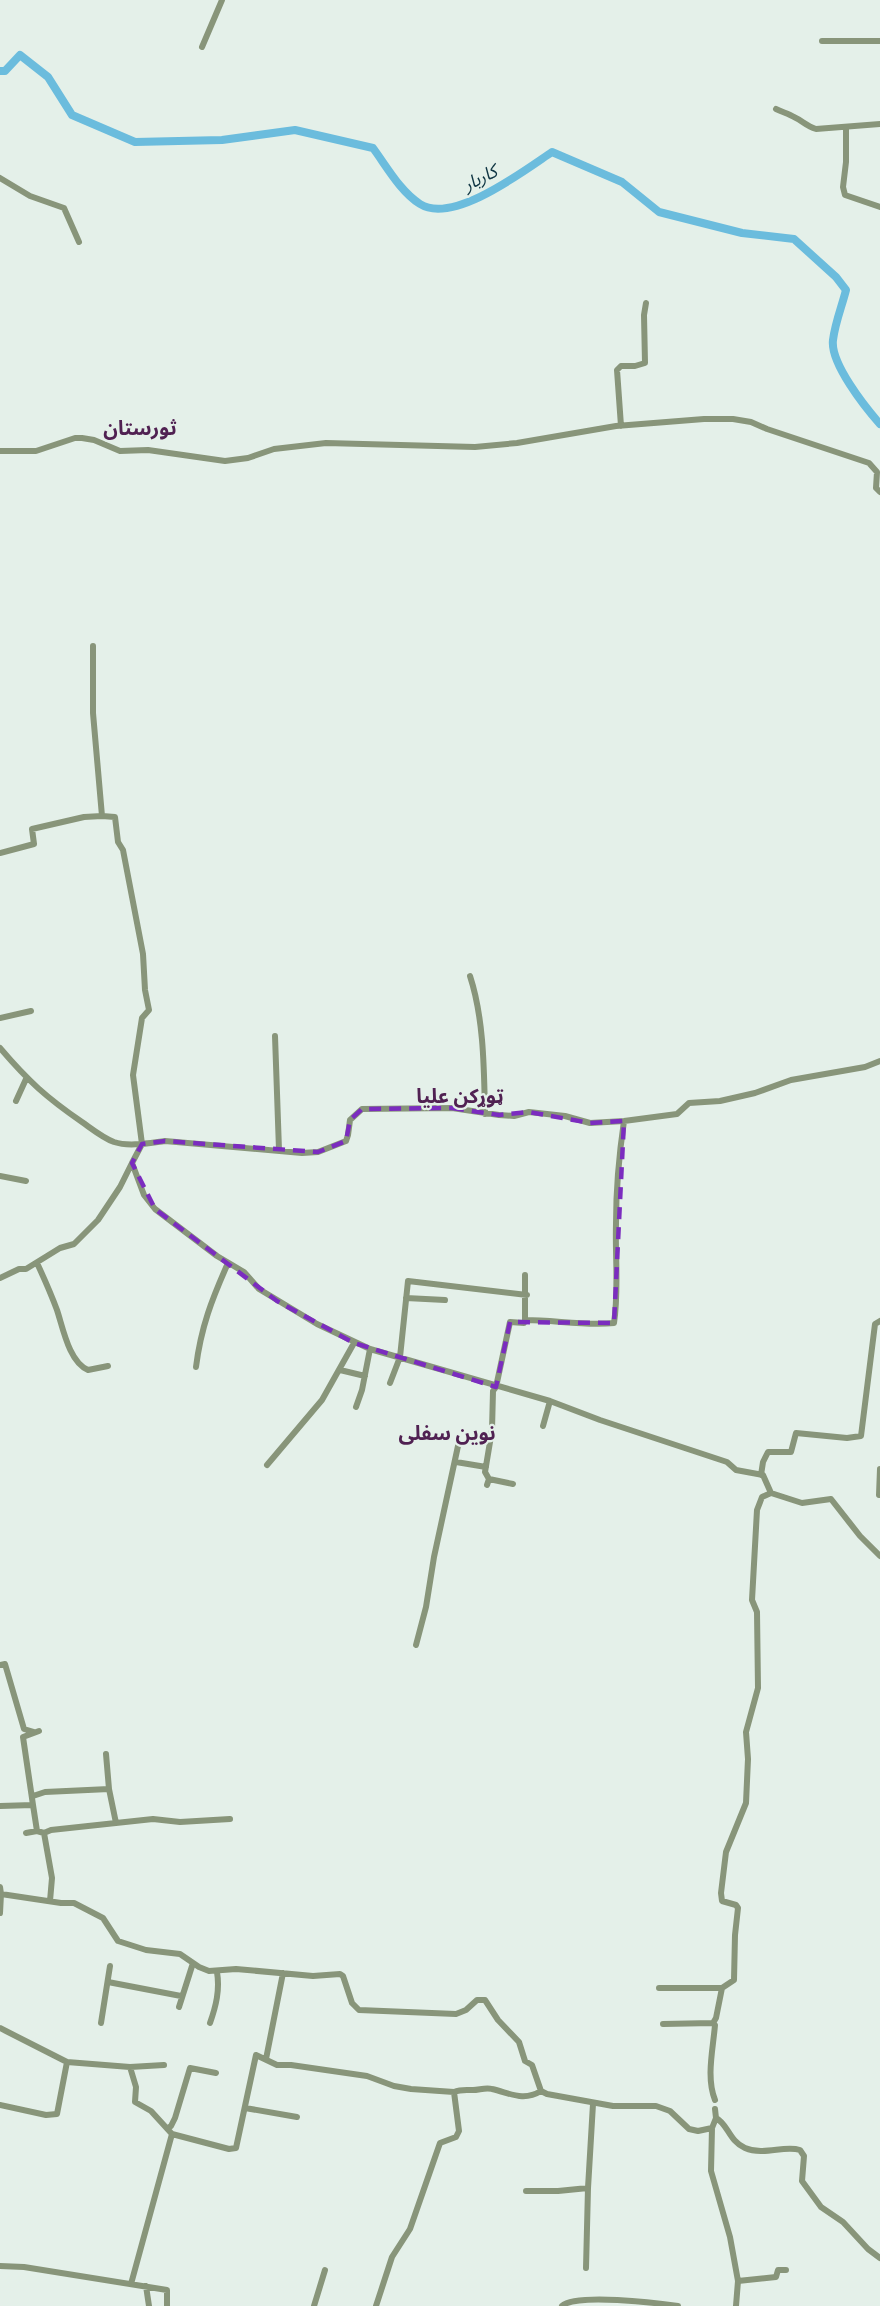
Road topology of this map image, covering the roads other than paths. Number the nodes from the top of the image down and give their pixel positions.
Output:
1 (222, 0) edge
2 (880, 40) edge
3 (822, 41) dead end
4 (202, 47) dead end
5 (776, 109) dead end
6 (880, 124) edge
7 (846, 127) junction
8 (0, 178) edge
9 (880, 207) edge
10 (80, 242) dead end
11 (646, 303) dead end
12 (621, 426) junction
13 (0, 451) edge
14 (880, 492) edge
15 (93, 646) dead end
16 (102, 816) junction
17 (0, 853) edge
18 (470, 976) dead end
19 (31, 1011) dead end
20 (0, 1018) edge
21 (275, 1036) dead end
22 (0, 1048) edge
23 (880, 1061) edge
24 (873, 1064) junction
25 (880, 1071) edge
26 (26, 1079) junction
27 (16, 1101) dead end
28 (485, 1114) junction
29 (624, 1121) junction
30 (142, 1144) junction
31 (279, 1150) junction
32 (132, 1163) junction
33 (0, 1176) edge
34 (26, 1181) dead end
35 (37, 1263) junction
36 (228, 1263) junction
37 (525, 1275) dead end
38 (0, 1278) edge
39 (526, 1295) junction
40 (406, 1298) junction
41 (445, 1300) dead end
42 (525, 1320) junction
43 (880, 1321) edge
44 (354, 1343) junction
45 (370, 1349) junction
46 (400, 1357) junction
47 (108, 1366) dead end
48 (196, 1367) dead end
49 (340, 1370) junction
50 (365, 1376) junction
51 (390, 1383) dead end
52 (496, 1387) junction
53 (550, 1401) junction
54 (356, 1407) dead end
55 (543, 1426) dead end
56 (458, 1446) dead end
57 (456, 1462) junction
58 (267, 1465) dead end
59 (486, 1467) junction
60 (880, 1469) edge
61 (761, 1475) junction
62 (513, 1484) dead end
63 (771, 1493) junction
64 (879, 1495) edge
65 (880, 1556) edge
66 (416, 1645) dead end
67 (0, 1665) edge
68 (106, 1754) dead end
69 (109, 1789) junction
70 (33, 1796) junction
71 (33, 1805) junction
72 (0, 1806) edge
73 (230, 1819) dead end
74 (116, 1823) junction
75 (37, 1831) junction
76 (26, 1833) dead end
77 (44, 1833) junction
78 (0, 1891) edge
79 (50, 1901) junction
80 (0, 1913) edge
81 (193, 1963) junction
82 (110, 1966) dead end
83 (218, 1972) junction
84 (283, 1973) junction
85 (108, 1982) junction
86 (660, 1988) dead end
87 (722, 1988) junction
88 (181, 1996) junction
89 (179, 2007) dead end
90 (692, 2021) dead end
91 (101, 2023) dead end
92 (210, 2023) dead end
93 (663, 2024) dead end
94 (713, 2024) junction
95 (0, 2028) edge
96 (266, 2059) junction
97 (67, 2062) junction
98 (164, 2065) dead end
99 (130, 2067) junction
100 (216, 2073) dead end
101 (541, 2091) junction
102 (454, 2092) junction
103 (716, 2100) dead end
104 (593, 2104) junction
105 (0, 2105) edge
106 (245, 2109) junction
107 (715, 2109) dead end
108 (297, 2117) dead end
109 (716, 2118) junction
110 (168, 2128) junction
111 (712, 2128) junction
112 (172, 2134) junction
113 (588, 2188) junction
114 (526, 2191) dead end
115 (880, 2258) edge
116 (0, 2266) edge
117 (586, 2268) dead end
118 (325, 2270) dead end
119 (786, 2270) dead end
120 (738, 2281) junction
121 (131, 2284) junction
122 (146, 2286) junction
123 (149, 2306) edge
124 (167, 2306) edge
125 (314, 2306) edge
126 (376, 2306) edge
127 (562, 2306) edge
128 (678, 2306) edge
129 (736, 2306) edge

1 - 4 street
2 - 3 street
5 - 7 street
6 - 7 street
7 - 9 street
8 - 10 street
11 - 12 street
12 - 13 street
12 - 14 street
15 - 16 street
16 - 17 street
16 - 30 street
18 - 28 street
19 - 20 street
21 - 31 street
22 - 26 street
23 - 24 street
24 - 25 street
24 - 29 street
26 - 27 street
26 - 30 street
28 - 29 street
28 - 31 street
29 - 42 street
30 - 31 street
30 - 32 street
32 - 35 street
32 - 36 street
33 - 34 street
35 - 38 street
35 - 47 street
36 - 44 street
36 - 48 street
37 - 39 street
39 - 40 street
39 - 42 street
40 - 41 street
40 - 46 street
42 - 52 street
43 - 61 street
44 - 45 street
44 - 49 street
45 - 46 street
45 - 50 street
46 - 51 street
46 - 52 street
49 - 50 street
49 - 58 street
50 - 54 street
52 - 53 street
52 - 59 street
53 - 55 street
53 - 61 street
56 - 57 street
57 - 59 street
57 - 66 street
59 - 62 street
60 - 64 street
61 - 63 street
63 - 65 street
63 - 87 street
67 - 70 street
68 - 69 street
69 - 70 street
69 - 74 street
70 - 71 street
71 - 72 street
71 - 75 street
73 - 74 street
74 - 77 street
75 - 76 street
75 - 77 street
77 - 79 street
78 - 79 street
78 - 80 street
79 - 81 street
81 - 83 street
81 - 88 street
82 - 85 street
83 - 84 street
83 - 92 street
84 - 96 street
84 - 101 street
85 - 88 street
85 - 91 street
86 - 87 street
87 - 94 street
88 - 89 street
90 - 94 street
93 - 94 street
94 - 103 street
95 - 97 street
96 - 102 street
96 - 106 street
97 - 99 street
97 - 105 street
98 - 99 street
99 - 110 street
100 - 110 street
101 - 102 street
101 - 104 street
102 - 126 street
104 - 111 street
104 - 113 street
106 - 108 street
106 - 112 street
107 - 109 street
109 - 111 street
109 - 115 street
110 - 112 street
111 - 120 street
112 - 121 street
113 - 114 street
113 - 117 street
116 - 121 street
118 - 125 street
119 - 120 street
120 - 129 street
121 - 122 street
122 - 123 street
122 - 124 street
127 - 128 street

